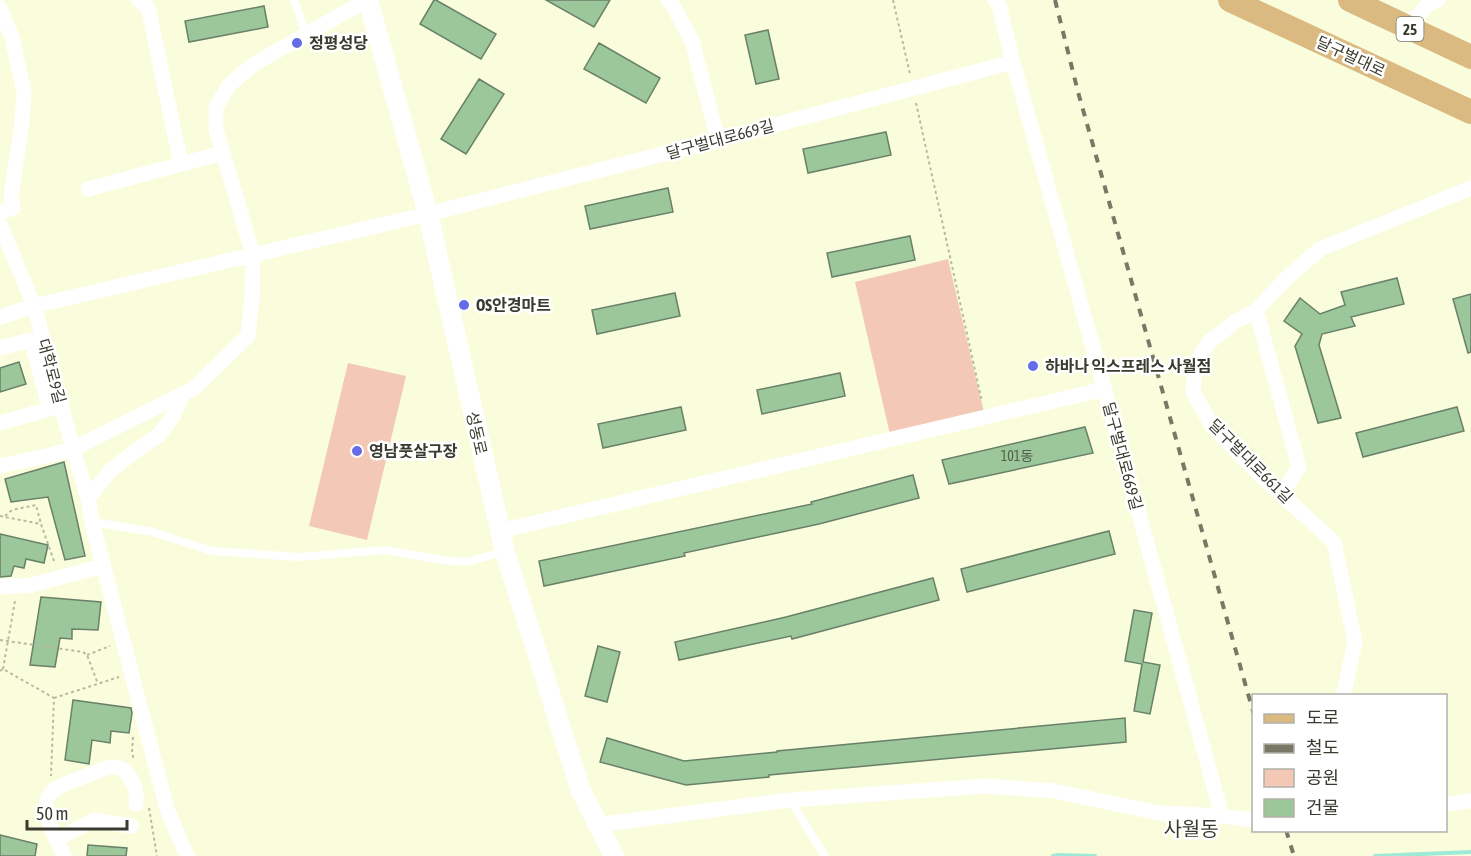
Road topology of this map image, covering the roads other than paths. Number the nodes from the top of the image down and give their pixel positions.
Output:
1 (139, 0) edge
2 (294, 0) edge
3 (368, 0) edge
4 (668, 0) edge
5 (995, 0) edge
6 (1230, 0) edge
7 (1350, 0) edge
8 (1438, 0) edge
9 (0, 8) edge
10 (1400, 24) junction
11 (306, 35) junction
12 (1471, 57) edge
13 (1013, 62) junction
14 (1471, 112) edge
15 (718, 140) junction
16 (223, 153) junction
17 (181, 164) junction
18 (1471, 188) edge
19 (88, 189) dead end
20 (0, 212) edge
21 (428, 214) junction
22 (0, 224) edge
23 (253, 255) junction
24 (34, 306) junction
25 (1256, 310) junction
26 (0, 317) edge
27 (0, 348) edge
28 (1105, 389) junction
29 (183, 394) junction
30 (0, 423) edge
31 (73, 449) junction
32 (0, 466) edge
33 (1281, 494) junction
34 (88, 498) junction
35 (92, 522) junction
36 (500, 531) junction
37 (505, 552) junction
38 (104, 566) junction
39 (4, 593) edge
40 (1343, 694) edge
41 (790, 800) junction
42 (1471, 801) edge
43 (136, 804) dead end
44 (1447, 804) edge
45 (1222, 816) junction
46 (1252, 820) edge
47 (597, 825) junction
48 (131, 826) dead end
49 (57, 839) junction
50 (63, 856) edge
51 (186, 856) edge
52 (614, 856) edge
53 (825, 856) edge

1 - 17 street
2 - 11 lane
3 - 11 street
3 - 21 street, 성동로
4 - 15 street
5 - 13 street, 달구벌대로669길
6 - 14 main road, 달구벌대로
7 - 10 main road, 25
8 - 10 street
9 - 20 street
10 - 12 main road, 25
11 - 16 street
13 - 15 street, 달구벌대로669길
13 - 28 street, 달구벌대로669길
15 - 21 street, 달구벌대로669길
16 - 17 street
16 - 23 street
17 - 19 street
18 - 25 street, 달구벌대로661길
21 - 23 street, 달구벌대로669길
21 - 36 street, 성동로
22 - 24 street, 대학로9길
23 - 24 street, 달구벌대로669길
23 - 29 street
24 - 26 street, 달구벌대로669길
24 - 31 street, 대학로9길
25 - 33 street
25 - 33 street, 달구벌대로661길
27 - 30 street
28 - 36 street
28 - 45 street, 달구벌대로669길
29 - 31 street
29 - 34 street
31 - 32 street
31 - 34 street, 대학로9길
33 - 40 street, 달구벌대로661길
34 - 35 street, 대학로9길
35 - 37 lane
35 - 38 street, 대학로9길
36 - 37 street, 성동로
37 - 47 street, 성동로
38 - 39 street
38 - 51 street, 대학로9길
41 - 45 street
41 - 47 street
41 - 53 lane
42 - 44 street
43 - 49 street
45 - 46 street
47 - 52 street, 성동로
48 - 49 street
49 - 50 street

